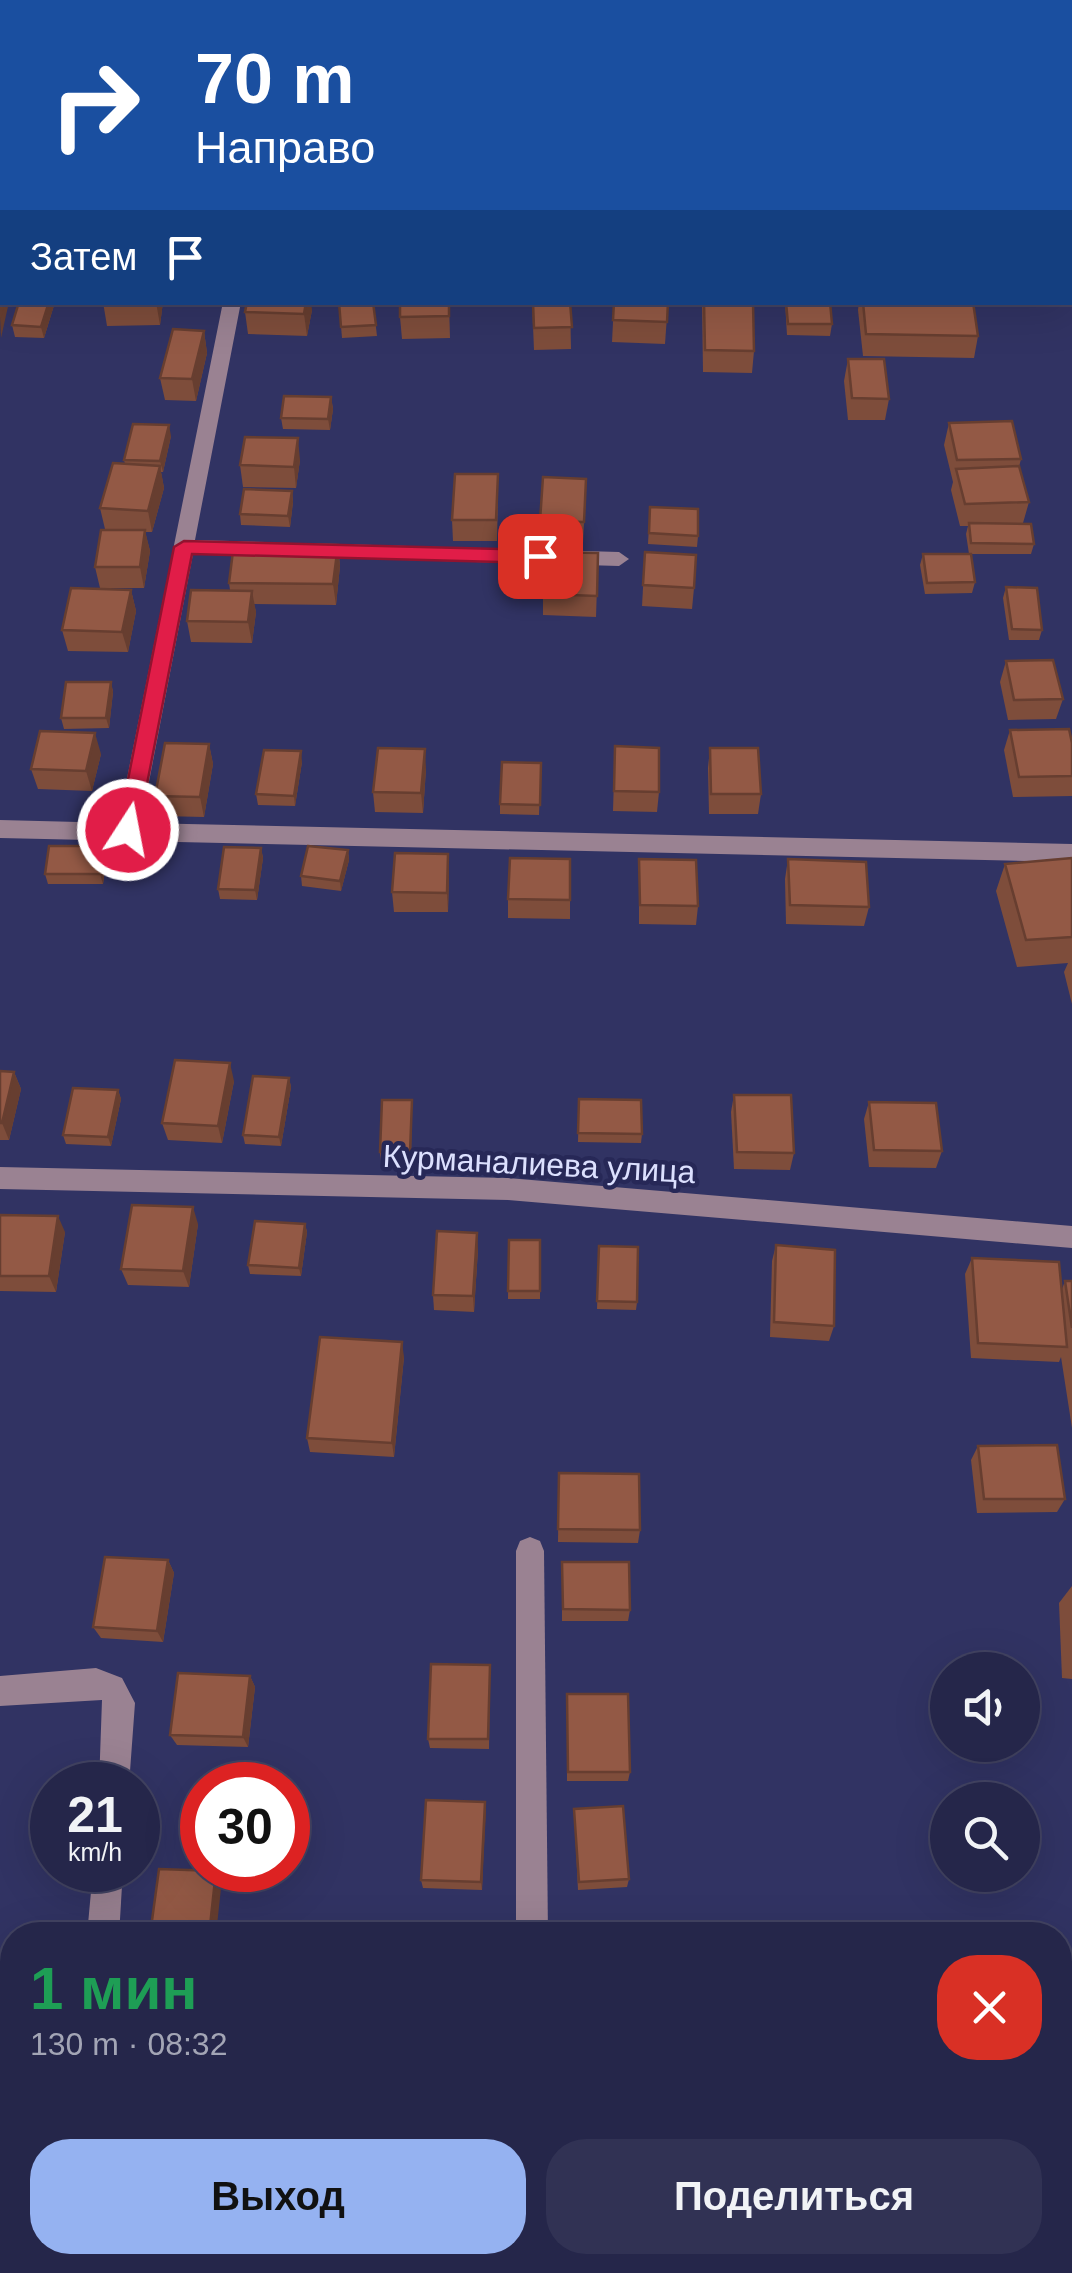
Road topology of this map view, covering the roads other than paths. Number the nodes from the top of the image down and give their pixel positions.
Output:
1 (231, 305) edge
2 (184, 547) junction
3 (620, 558) dead end
4 (0, 829) edge
5 (128, 830) junction
6 (1072, 853) edge
7 (0, 1178) edge
8 (1072, 1237) edge
9 (530, 1551) dead end
10 (0, 1691) edge
11 (116, 1762) edge
12 (106, 1892) edge
13 (104, 1922) edge
14 (532, 1922) edge

1 - 2 street
2 - 3 street
2 - 5 street
4 - 5 street
5 - 6 street
7 - 8 street, Курманалиева улица
9 - 14 street
10 - 11 street
12 - 13 street

